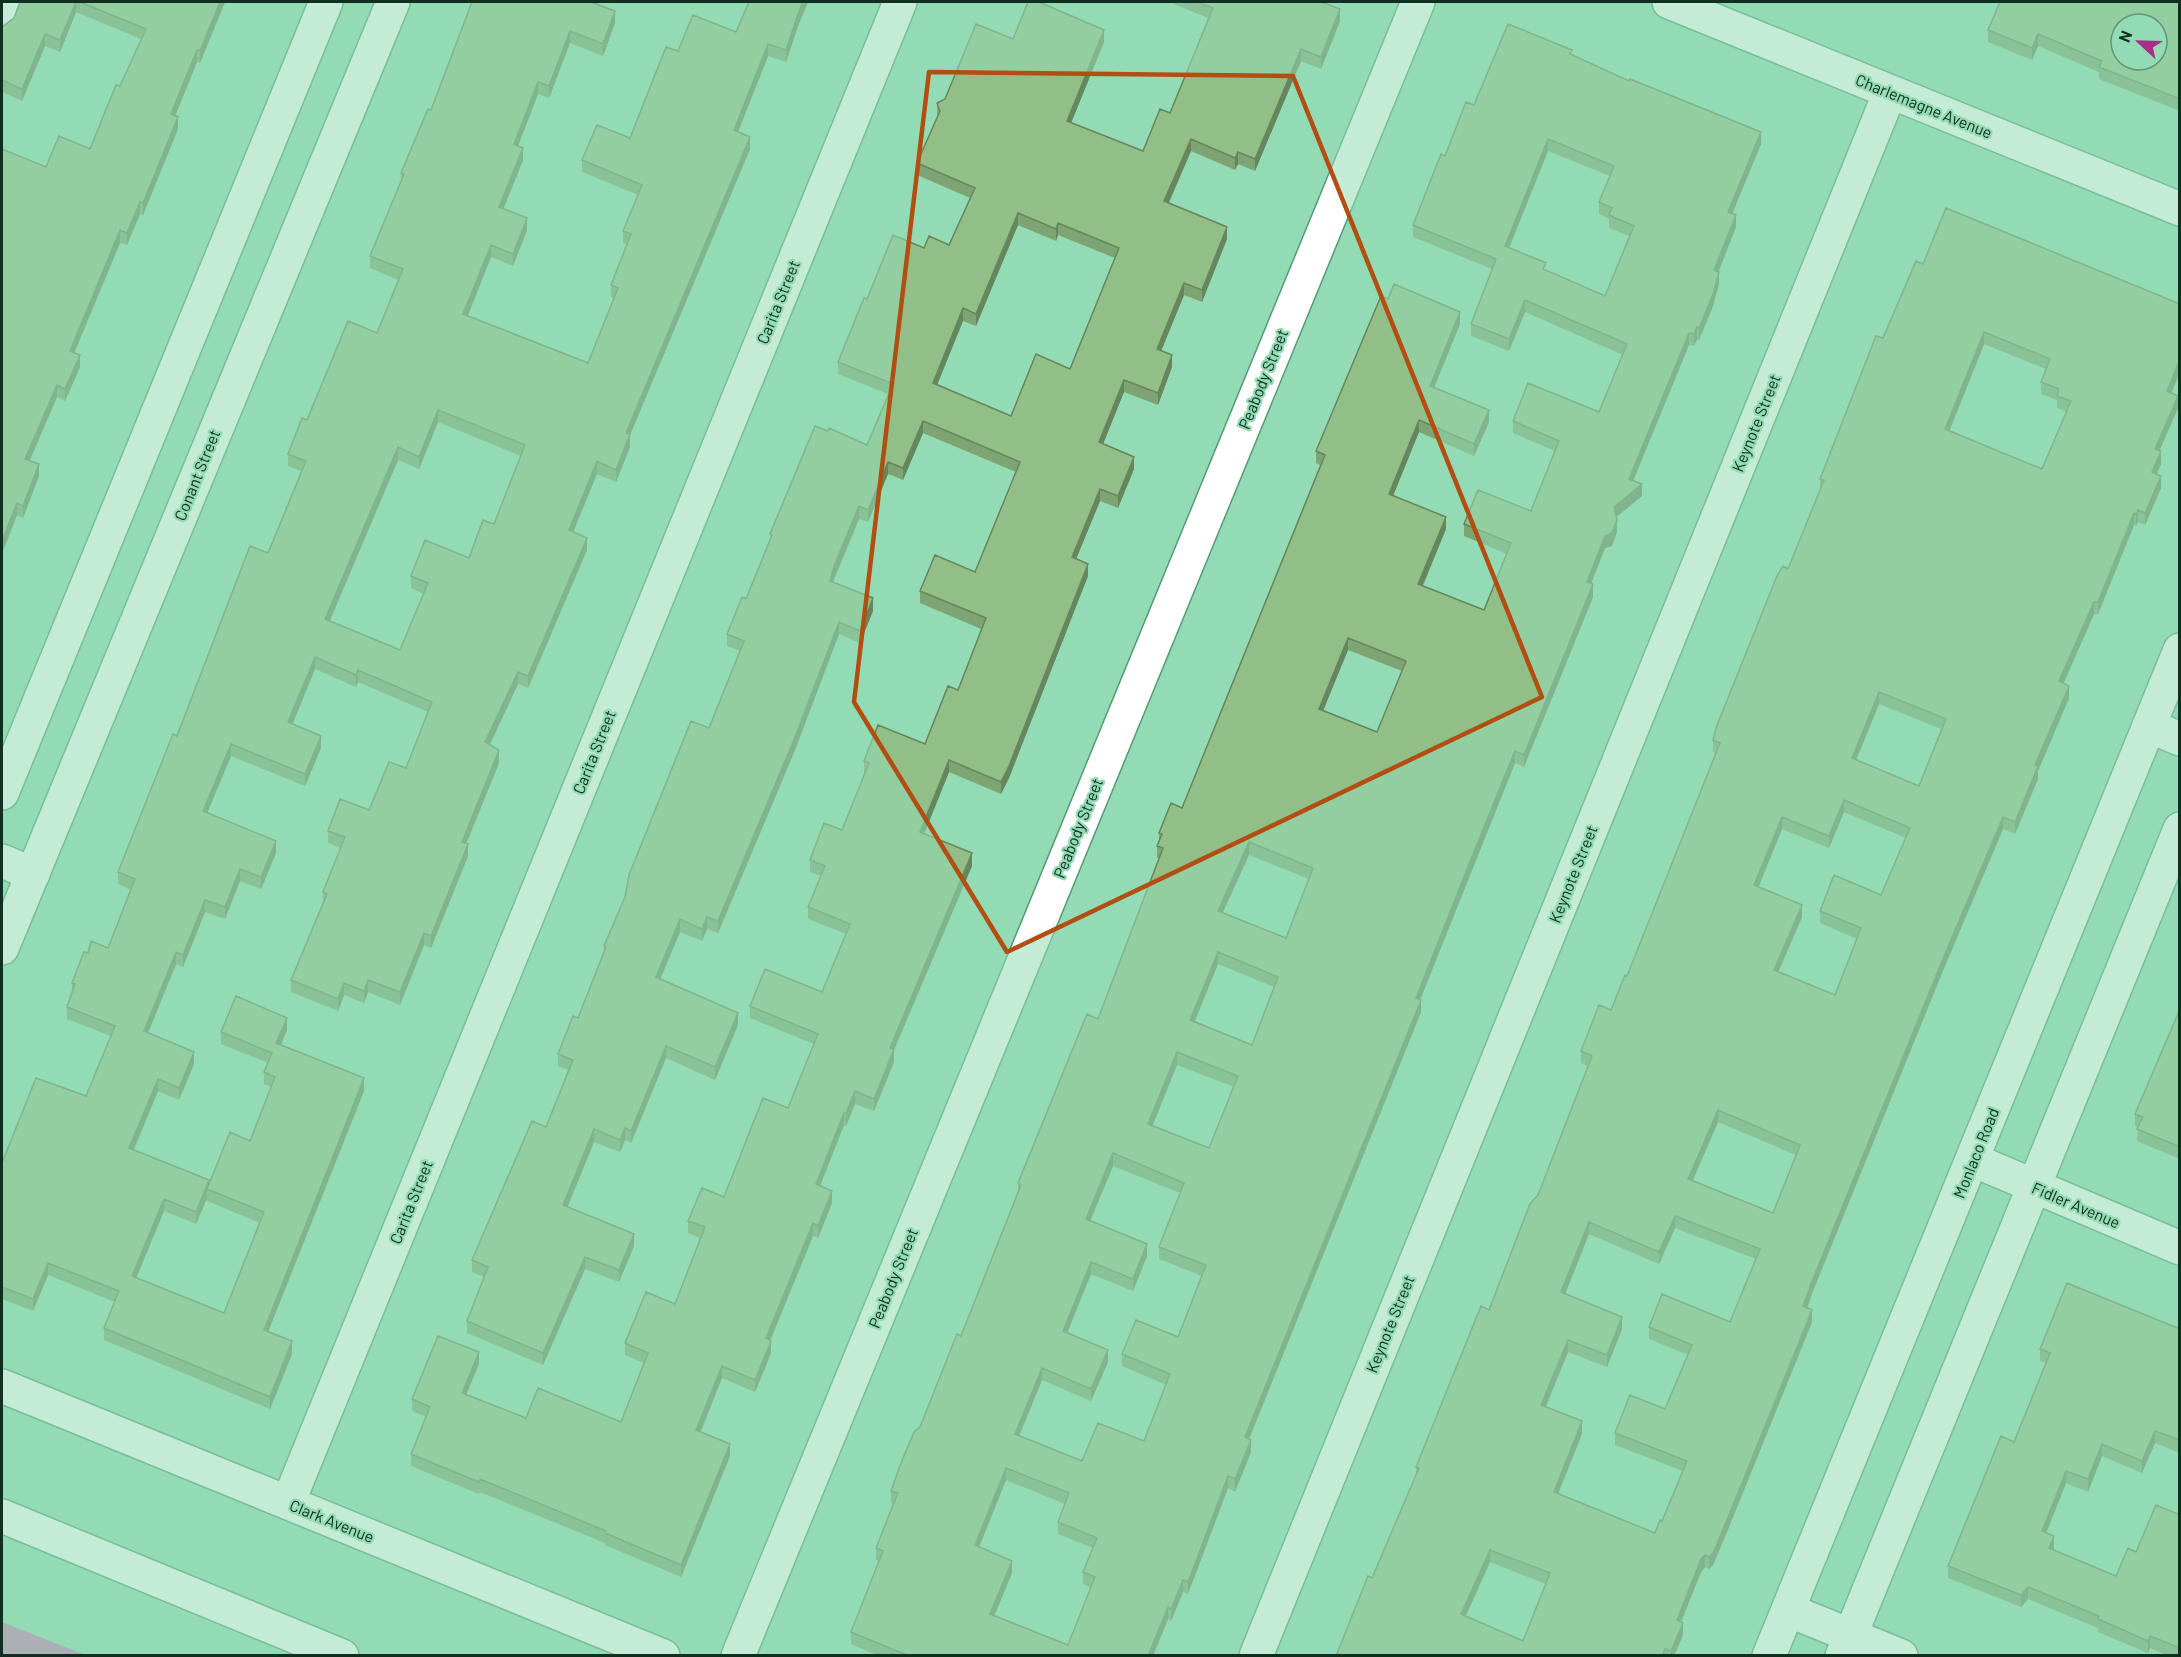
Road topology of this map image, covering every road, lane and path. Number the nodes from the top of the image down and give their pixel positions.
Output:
1 (11, 2) edge
2 (326, 2) edge
3 (393, 2) edge
4 (900, 2) edge
5 (1418, 2) edge
6 (1669, 2) edge
7 (2, 25) edge
8 (1890, 92) junction
9 (2180, 209) edge
10 (2180, 650) edge
11 (2149, 726) junction
12 (2180, 739) edge
13 (2, 793) edge
14 (2180, 829) edge
15 (2, 861) edge
16 (33, 874) junction
17 (2, 948) edge
18 (1973, 1161) junction
19 (2032, 1188) junction
20 (2180, 1248) edge
21 (2, 1386) edge
22 (288, 1503) junction
23 (2, 1516) edge
24 (1788, 1610) junction
25 (1847, 1645) edge
26 (342, 1656) edge
27 (663, 1656) edge
28 (738, 1656) edge
29 (1256, 1656) edge
30 (1769, 1656) edge
31 (1901, 1656) edge

1 - 7 lane
2 - 13 street
3 - 16 street, Conant Street
4 - 22 street, Carita Street
5 - 28 street, Peabody Street
6 - 8 street, Charlemagne Avenue
8 - 9 street, Charlemagne Avenue
8 - 29 street, Keynote Street
10 - 11 street, Monlaco Road
11 - 12 street
11 - 18 street, Monlaco Road
14 - 19 street
15 - 16 street
16 - 17 street, Conant Street
18 - 19 street, Fidler Avenue
18 - 24 street, Monlaco Road
19 - 20 street, Fidler Avenue
19 - 25 street
21 - 22 street, Clark Avenue
22 - 27 street, Clark Avenue
23 - 26 street
24 - 25 street
24 - 30 street, Monlaco Road
25 - 31 street

